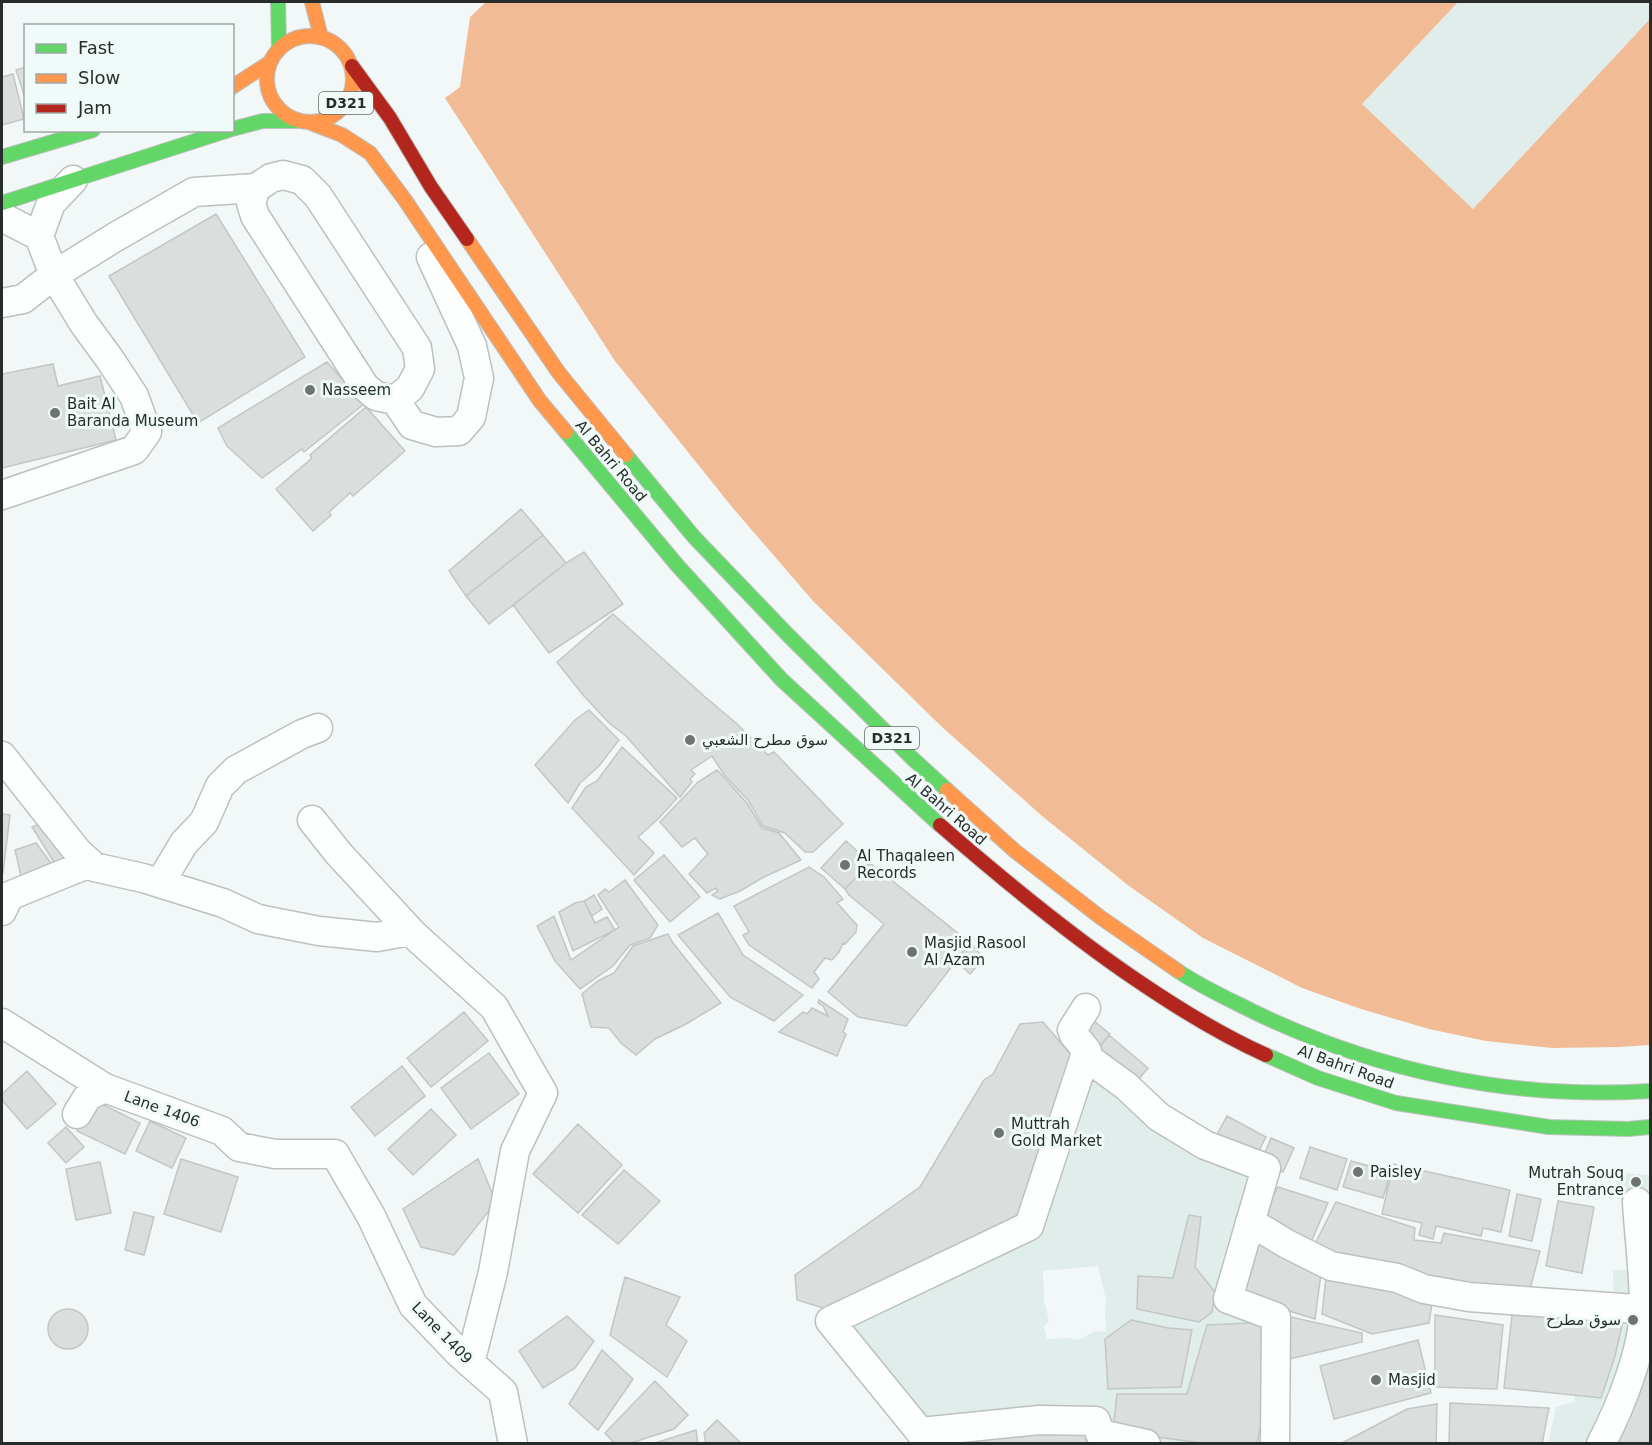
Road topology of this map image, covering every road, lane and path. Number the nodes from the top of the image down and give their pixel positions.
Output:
1 (278, 2) edge
2 (312, 2) edge
3 (321, 37) junction
4 (279, 48) junction
5 (269, 63) junction
6 (352, 66) junction
7 (234, 86) edge
8 (304, 122) junction
9 (234, 129) edge
10 (86, 132) edge
11 (225, 132) edge
12 (2, 157) edge
13 (73, 180) junction
14 (256, 188) junction
15 (405, 200) junction
16 (2, 203) edge
17 (2, 217) edge
18 (39, 236) junction
19 (54, 275) junction
20 (2, 303) edge
21 (395, 400) junction
22 (2, 495) edge
23 (318, 728) dead end
24 (2, 756) edge
25 (312, 820) dead end
26 (90, 863) junction
27 (160, 883) junction
28 (2, 911) edge
29 (410, 931) junction
30 (1086, 1008) dead end
31 (2, 1023) edge
32 (1085, 1056) junction
33 (105, 1088) junction
34 (1650, 1091) edge
35 (77, 1113) dead end
36 (1650, 1127) edge
37 (335, 1154) joint
38 (1637, 1202) dead end
39 (1250, 1222) junction
40 (1647, 1310) edge
41 (470, 1363) junction
42 (926, 1438) edge
43 (513, 1443) edge
44 (1146, 1443) edge
45 (1275, 1443) edge
46 (1601, 1443) edge

1 - 4 main road
2 - 3 main road
3 - 4 main road
3 - 6 main road, D321
4 - 5 main road
5 - 7 main road
5 - 8 main road, D321
6 - 8 main road, D321
6 - 34 main road, Al Bahri Road / D321
8 - 9 main road, D321
8 - 15 main road, Al Bahri Road / D321
10 - 12 main road
11 - 13 main road, D321
13 - 16 main road, D321
13 - 18 street
14 - 19 street
14 - 21 street
14 - 21 street
15 - 21 street
15 - 36 main road, Al Bahri Road / D321
17 - 18 street
18 - 19 street
19 - 20 street
19 - 22 street
23 - 27 street
24 - 26 street
25 - 29 street
26 - 27 street
26 - 28 street
27 - 29 street
29 - 41 street
30 - 32 street
31 - 33 street, Lane 1406
32 - 39 street
32 - 42 street
33 - 35 street
33 - 37 street, Lane 1406
37 - 41 street, Lane 1409
38 - 40 street
39 - 40 street
39 - 45 street
40 - 46 street
41 - 43 street, Lane 1409
42 - 44 street

